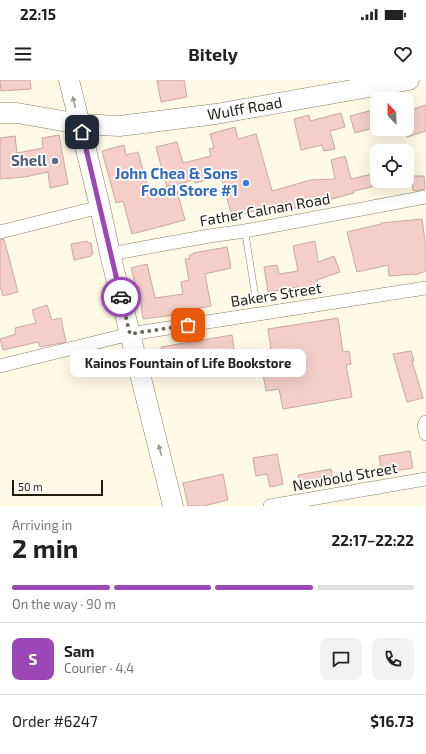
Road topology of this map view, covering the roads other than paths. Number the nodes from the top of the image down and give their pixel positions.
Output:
1 (69, 80) edge
2 (409, 80) edge
3 (0, 113) edge
4 (80, 124) junction
5 (426, 197) edge
6 (100, 207) junction
7 (245, 231) junction
8 (0, 232) edge
9 (110, 254) junction
10 (426, 288) edge
11 (255, 294) dead end
12 (130, 334) junction
13 (0, 366) edge
14 (426, 422) edge
15 (426, 434) edge
16 (426, 479) edge
17 (173, 506) edge
18 (270, 506) edge

4 -> 1 main road
2 - 4 main road, Wulff Road
3 - 4 main road, Wulff Road
4 - 6 main road
5 - 7 street, Father Calnan Road
6 - 8 street
6 - 9 main road
7 - 9 street, Father Calnan Road
7 - 11 lane
9 - 12 main road
10 - 12 street, Bakers Street
12 - 13 street, Bakers Street
17 -> 12 main road
14 - 15 street
16 - 18 street, Newbold Street

